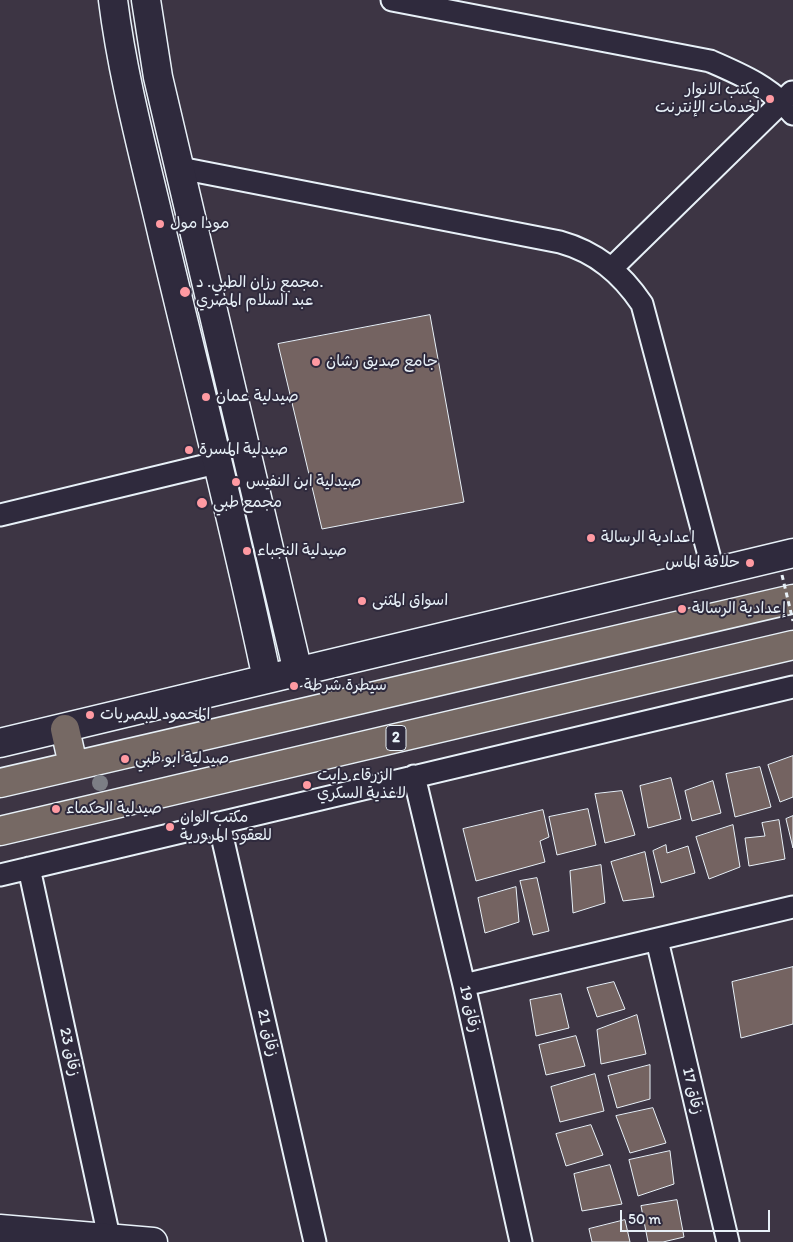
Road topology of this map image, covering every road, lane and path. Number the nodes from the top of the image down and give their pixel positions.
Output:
1 (114, 0) edge
2 (146, 0) edge
3 (392, 0) edge
4 (790, 102) edge
5 (180, 168) junction
6 (612, 268) junction
7 (216, 463) junction
8 (0, 515) edge
9 (714, 574) junction
10 (789, 576) edge
11 (793, 621) edge
12 (793, 645) edge
13 (298, 672) junction
14 (268, 679) junction
15 (793, 687) edge
16 (65, 729) junction
17 (0, 743) edge
18 (73, 765) junction
19 (414, 776) junction
20 (0, 782) edge
21 (219, 823) junction
22 (0, 831) edge
23 (29, 868) junction
24 (0, 875) edge
25 (793, 908) edge
26 (657, 940) junction
27 (464, 985) junction
28 (0, 1229) edge
29 (109, 1237) junction
30 (153, 1242) edge
31 (315, 1242) edge
32 (522, 1242) edge
33 (728, 1242) edge

1 - 7 street
2 - 5 street
3 - 4 street
4 - 6 street
5 - 6 street
5 - 13 street
6 - 9 street
7 - 8 street
7 - 14 street
9 - 10 street
9 - 13 street
10 - 11 path, bridge
10 - 18 highway
12 - 22 highway, 2
13 - 14 street
14 - 16 street
15 - 19 street
16 - 17 street
16 - 18 highway
18 - 20 highway
19 - 21 street
19 - 27 street, زقاق 19
21 - 23 street
21 - 31 street, زقاق 21
23 - 24 street
23 - 29 street, زقاق 23
25 - 26 street
26 - 27 street
26 - 33 street, زقاق 17
27 - 32 street, زقاق 19
28 - 29 street
29 - 30 street

